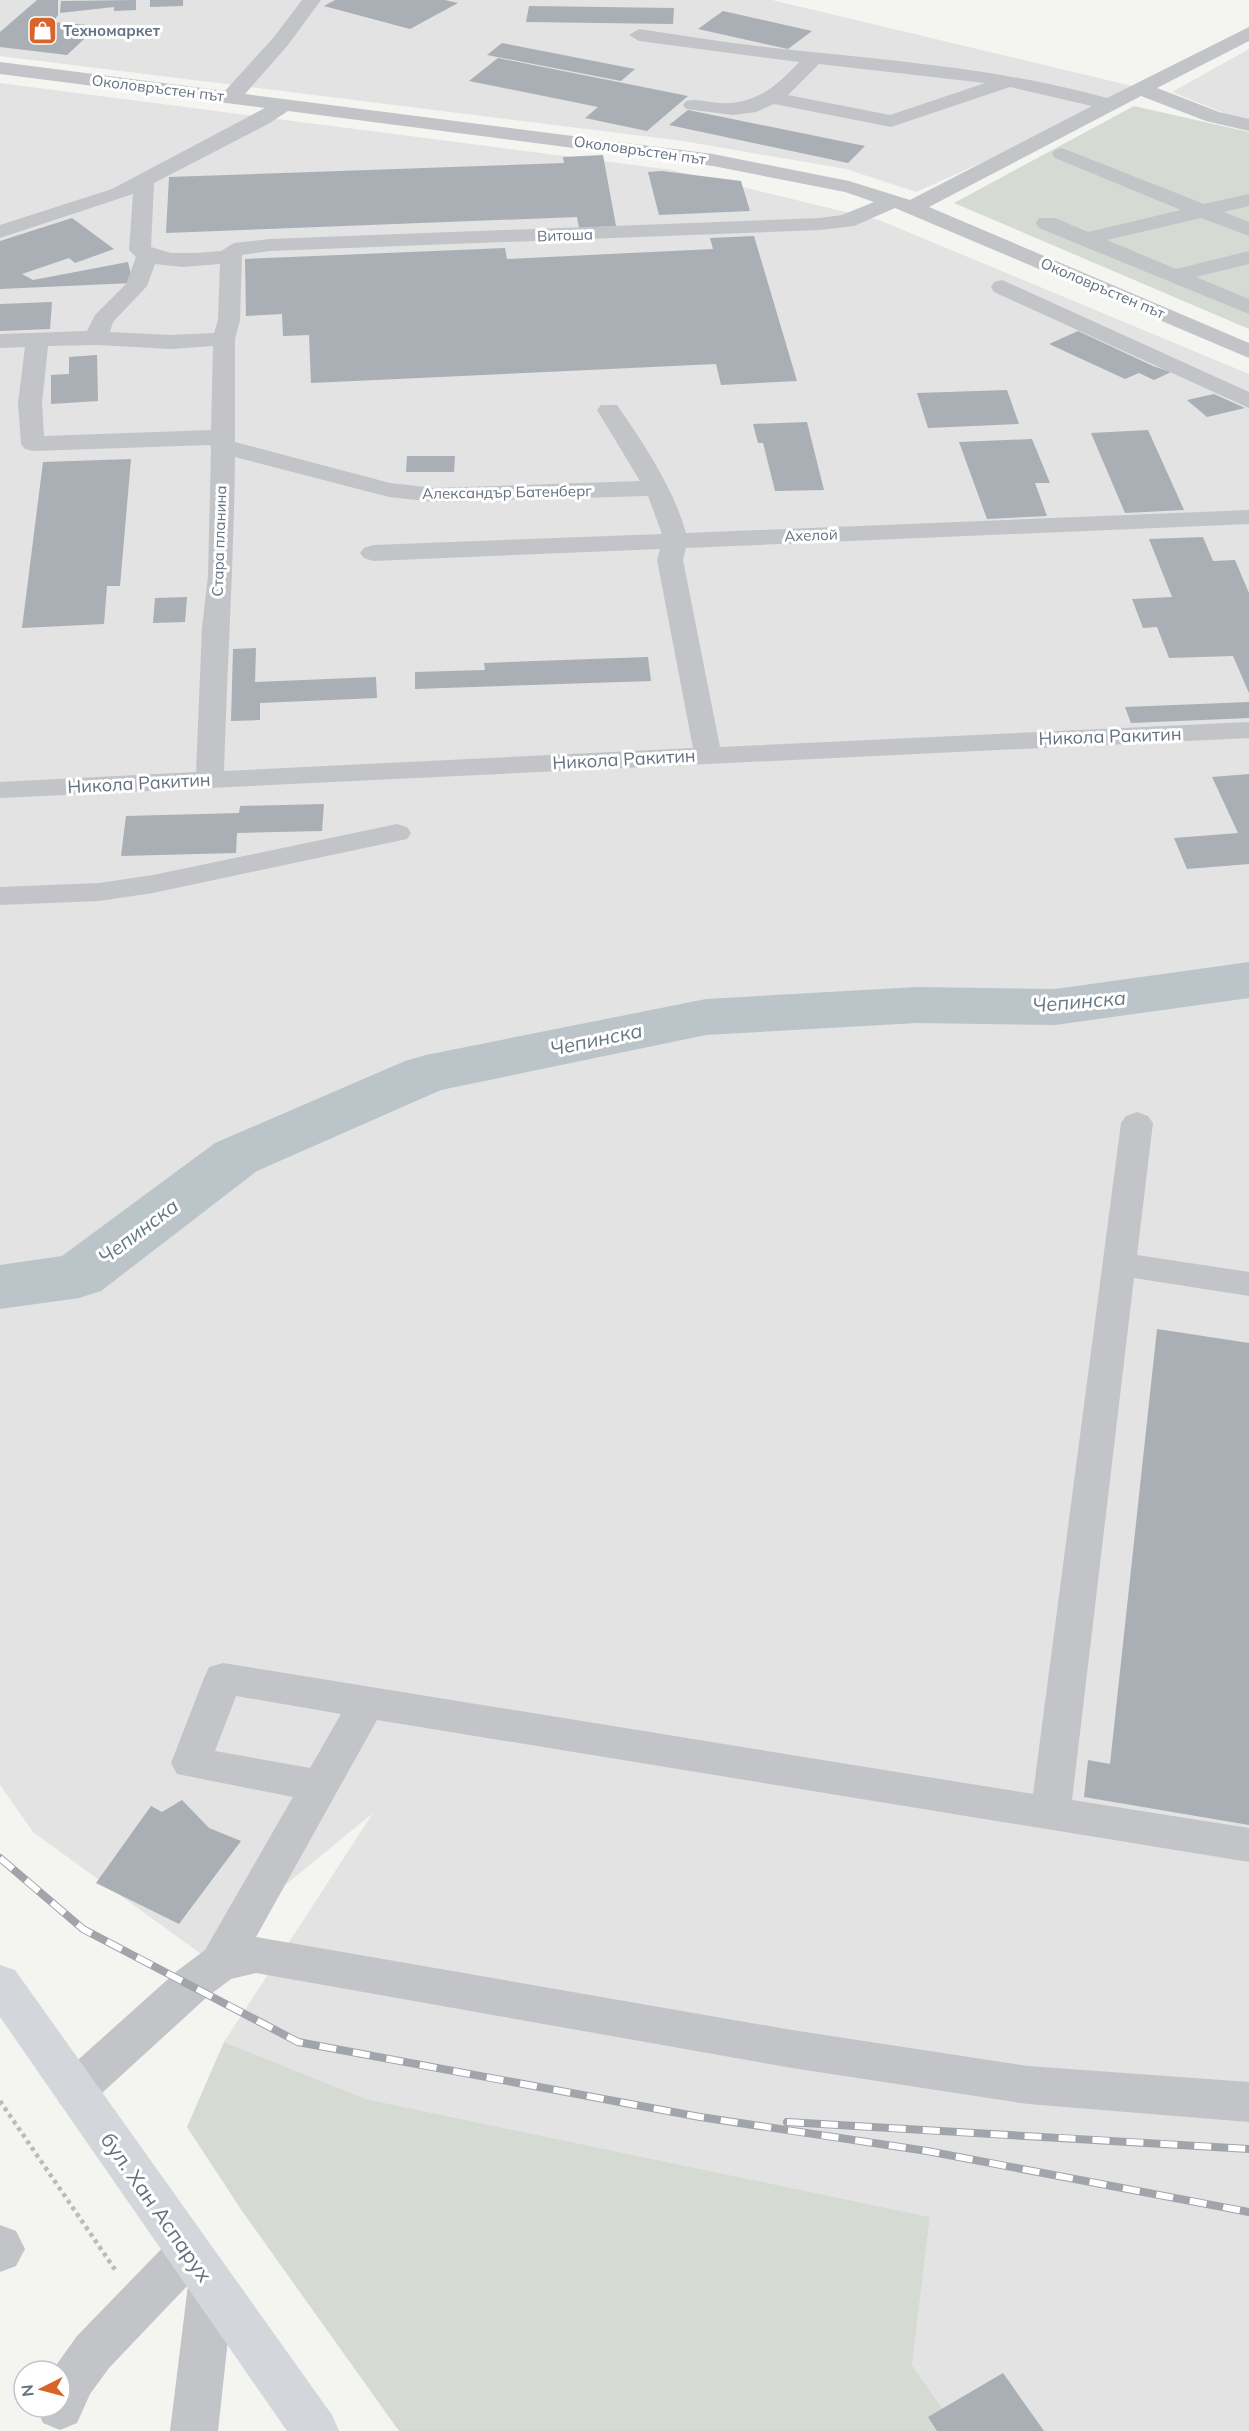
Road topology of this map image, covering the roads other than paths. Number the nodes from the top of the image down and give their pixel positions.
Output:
1 (312, 0) edge
2 (1249, 33) edge
3 (639, 35) dead end
4 (815, 57) junction
5 (0, 68) edge
6 (1009, 81) junction
7 (1140, 89) junction
8 (231, 97) junction
9 (774, 98) junction
10 (285, 104) junction
11 (693, 105) dead end
12 (1109, 105) junction
13 (1249, 125) edge
14 (1062, 154) dead end
15 (144, 181) junction
16 (1249, 200) edge
17 (904, 204) junction
18 (1201, 210) junction
19 (1047, 223) dead end
20 (1249, 230) edge
21 (0, 232) edge
22 (1086, 239) junction
23 (231, 255) junction
24 (147, 256) junction
25 (1249, 257) edge
26 (1175, 276) junction
27 (1002, 287) dead end
28 (1249, 308) edge
29 (96, 338) junction
30 (224, 339) junction
31 (37, 340) junction
32 (0, 341) edge
33 (1249, 351) edge
34 (1249, 401) edge
35 (609, 410) dead end
36 (222, 441) junction
37 (655, 489) junction
38 (1249, 517) edge
39 (673, 542) junction
40 (373, 553) dead end
41 (1249, 730) edge
42 (708, 754) junction
43 (210, 779) junction
44 (0, 790) edge
45 (397, 833) dead end
46 (0, 896) edge
47 (1137, 1123) dead end
48 (1119, 1264) junction
49 (1249, 1284) edge
50 (367, 1703) junction
51 (320, 1786) junction
52 (1050, 1813) junction
53 (1249, 1845) edge
54 (219, 1963) junction
55 (0, 1983) edge
56 (75, 2090) junction
57 (1249, 2102) edge
58 (0, 2246) edge
59 (0, 2251) edge
60 (200, 2268) junction
61 (72, 2380) edge
62 (194, 2431) edge
63 (315, 2431) edge

1 - 8 street
2 - 7 street, Витоша
3 - 4 street
4 - 6 street
4 - 9 street
5 - 8 street, Околовръстен път
6 - 9 street
6 - 12 street
7 - 12 street, Витоша
7 - 13 street
8 - 10 street, Околовръстен път
9 - 11 street
10 - 15 street
10 - 17 street, Околовръстен път
12 - 17 street, Витоша
14 - 18 street
15 - 21 street
15 - 24 street
16 - 18 street
17 - 23 street, Витоша
17 - 33 street, Околовръстен път
18 - 20 street
18 - 22 street
19 - 22 street
22 - 26 street
23 - 24 street, Витоша
23 - 30 street, Стара планина
24 - 29 street
25 - 26 street
26 - 28 street
27 - 34 street
29 - 30 street
29 - 31 street
30 - 36 street, Стара планина
31 - 32 street
31 - 36 street, Александър Батенберг
35 - 37 street
36 - 37 street, Александър Батенберг
36 - 43 street, Стара планина
37 - 39 street
38 - 39 street, Ахелой
39 - 40 street, Ахелой
39 - 42 street
41 - 42 street, Никола Ракитин
42 - 43 street, Никола Ракитин
43 - 44 street, Никола Ракитин
45 - 46 street
47 - 48 street
48 - 49 street
48 - 52 street
50 - 51 street
50 - 51 street
50 - 52 street
51 - 54 street
52 - 53 street
54 - 56 street
54 - 57 street
55 - 56 main road, бул. Хан Аспарух
56 - 60 main road, бул. Хан Аспарух
58 - 59 street
60 - 61 street
60 - 62 street
60 - 63 main road, бул. Хан Аспарух

